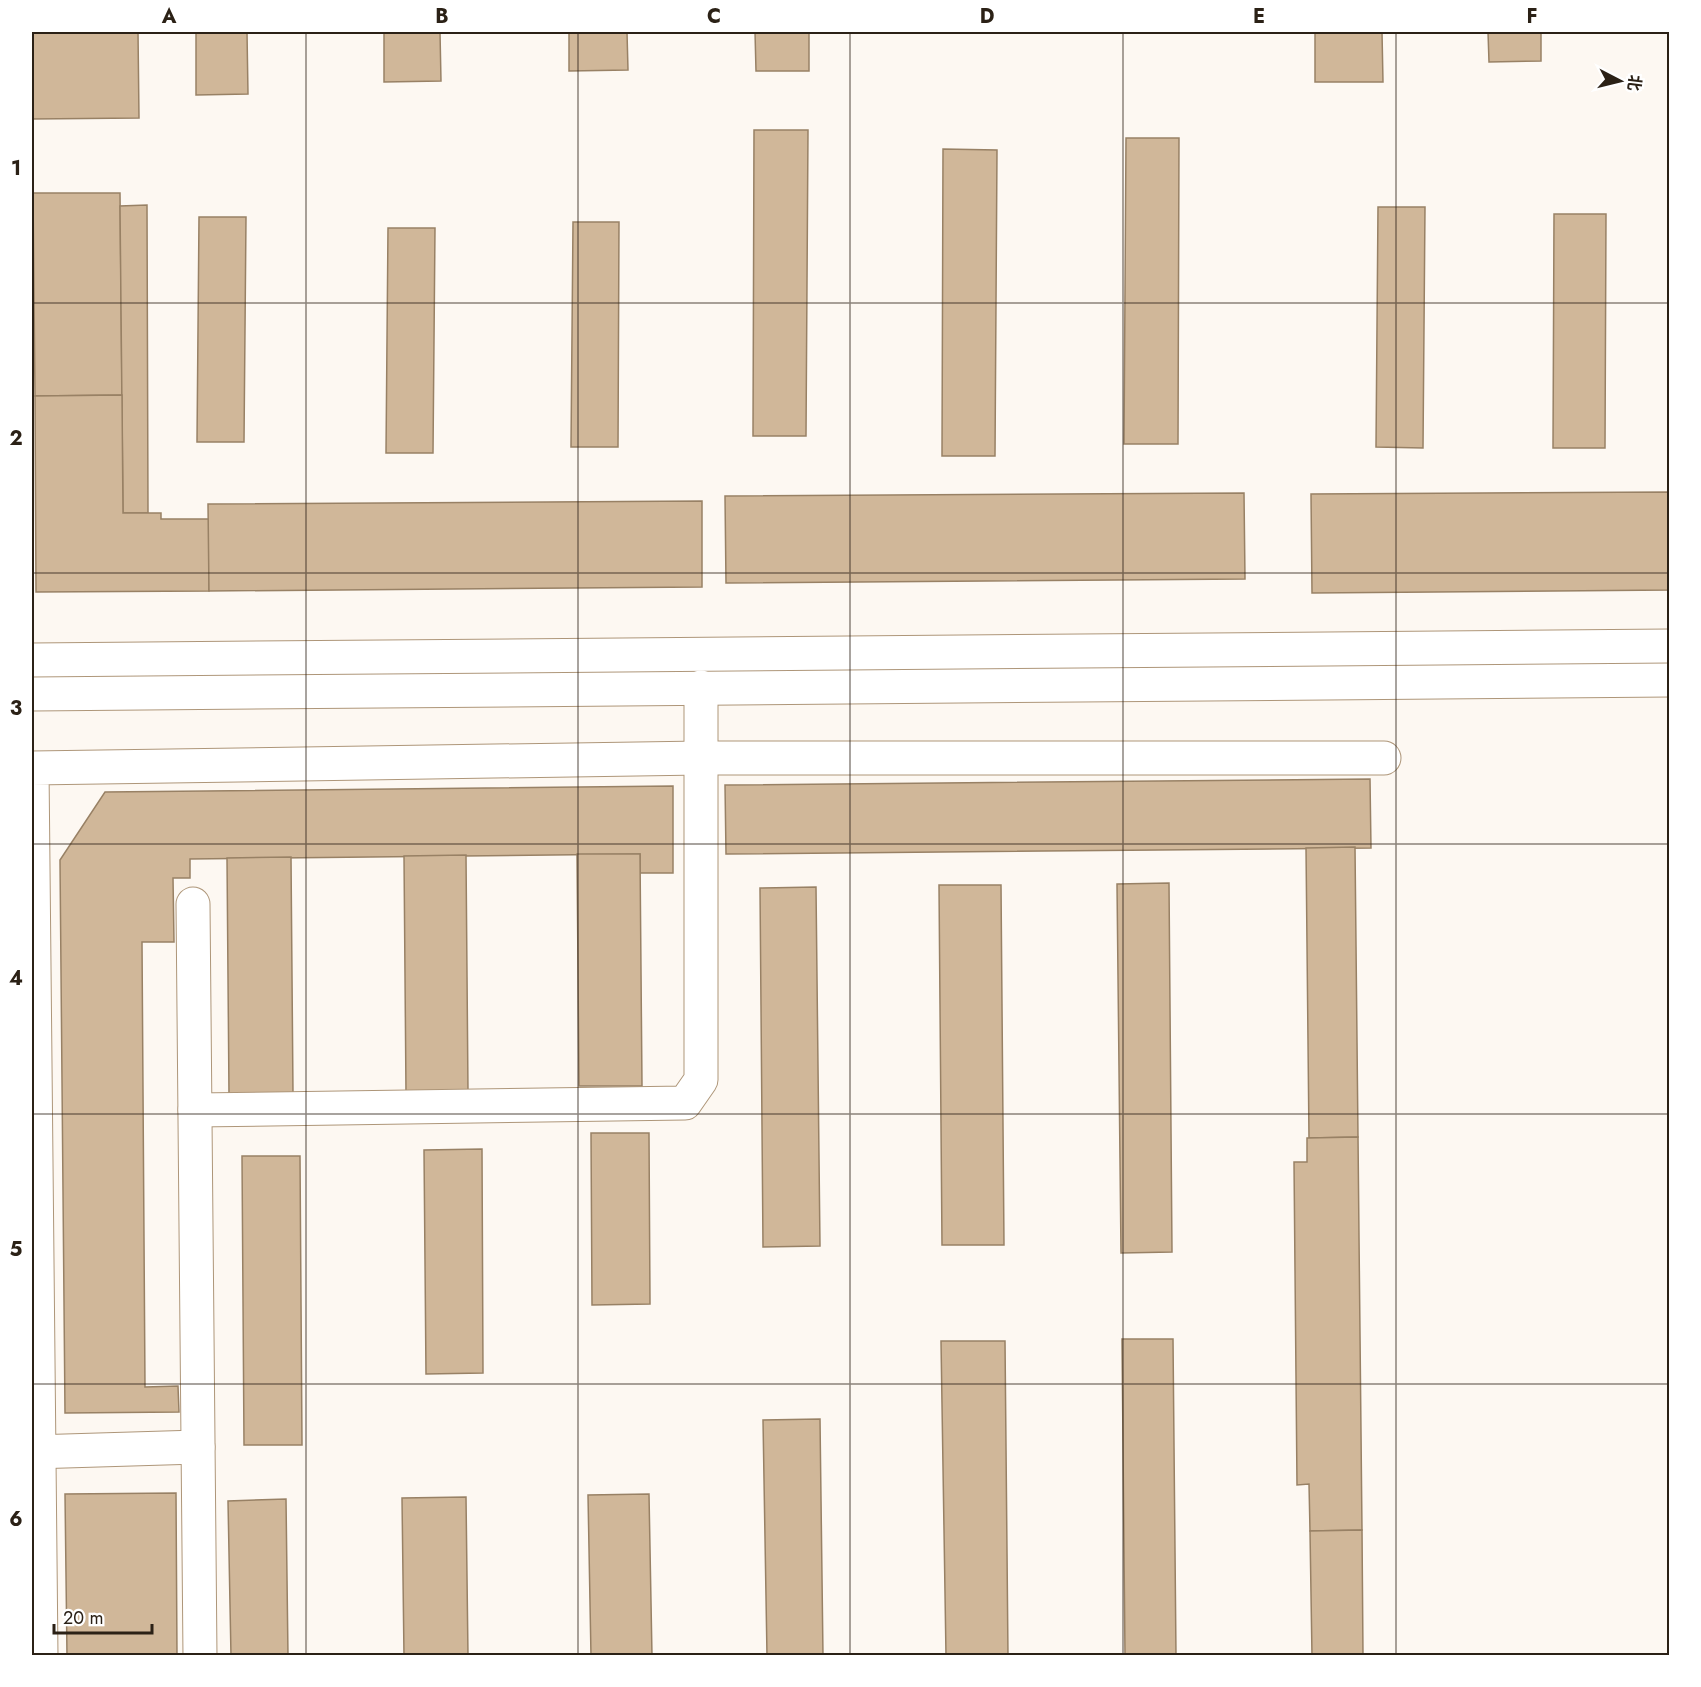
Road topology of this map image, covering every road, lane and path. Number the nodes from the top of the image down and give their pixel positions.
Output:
1 (1670, 646) edge
2 (32, 660) edge
3 (1670, 680) edge
4 (701, 687) junction
5 (32, 694) edge
6 (701, 758) junction
7 (1384, 758) dead end
8 (193, 904) dead end
9 (195, 1110) junction
10 (198, 1447) junction
11 (35, 1452) edge
12 (41, 1656) edge
13 (200, 1656) edge

1 - 2 street
3 - 4 street
4 - 5 street
4 - 6 street
6 - 7 street
6 - 9 street
6 - 11 street
8 - 9 street
9 - 10 street
10 - 11 street
10 - 13 street
11 - 12 street

